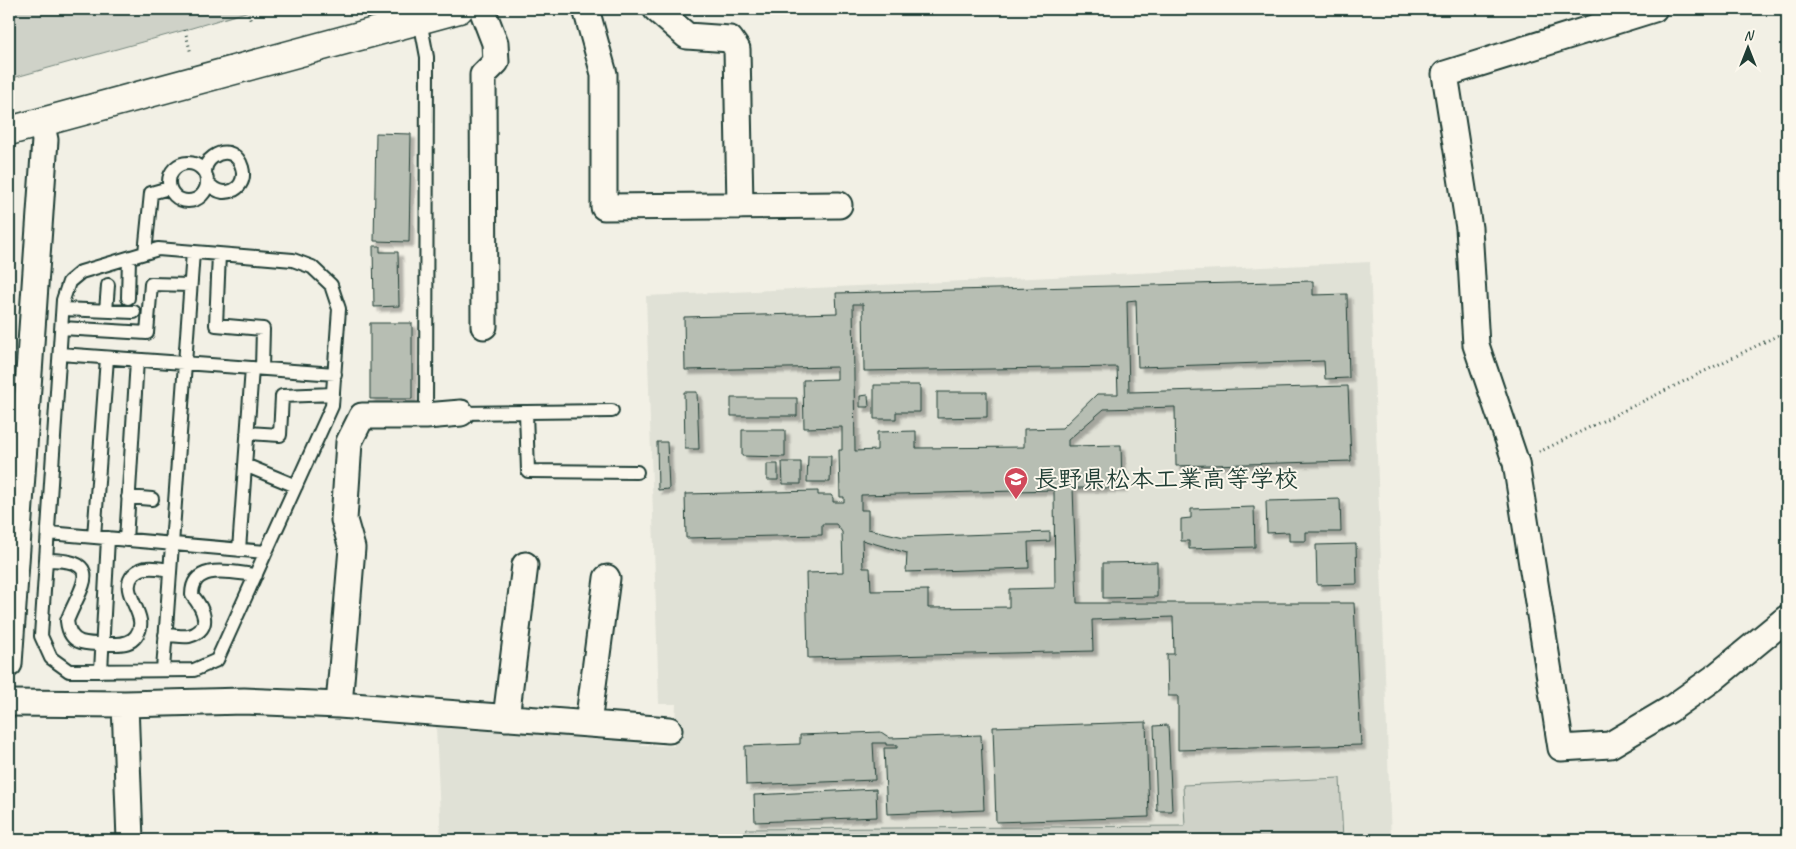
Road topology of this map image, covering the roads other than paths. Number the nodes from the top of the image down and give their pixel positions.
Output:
1 (459, 9) edge
2 (482, 9) edge
3 (586, 9) edge
4 (656, 9) edge
5 (1654, 9) edge
6 (420, 20) junction
7 (41, 122) junction
8 (9, 131) edge
9 (206, 178) junction
10 (169, 188) junction
11 (839, 205) dead end
12 (740, 206) junction
13 (193, 252) junction
14 (145, 254) junction
15 (219, 254) junction
16 (129, 258) junction
17 (108, 285) dead end
18 (190, 285) junction
19 (128, 298) dead end
20 (63, 309) junction
21 (106, 311) junction
22 (134, 312) dead end
23 (484, 326) dead end
24 (62, 328) junction
25 (60, 354) junction
26 (107, 358) junction
27 (137, 360) junction
28 (185, 363) junction
29 (257, 368) junction
30 (335, 374) junction
31 (333, 394) junction
32 (612, 411) dead end
33 (526, 412) junction
34 (461, 413) joint
35 (426, 416) junction
36 (248, 433) junction
37 (245, 465) junction
38 (636, 472) dead end
39 (296, 486) junction
40 (128, 496) junction
41 (152, 499) dead end
42 (49, 533) junction
43 (94, 537) junction
44 (108, 538) junction
45 (126, 540) junction
46 (172, 544) junction
47 (239, 550) junction
48 (266, 552) junction
49 (47, 560) junction
50 (525, 565) dead end
51 (170, 570) junction
52 (256, 575) junction
53 (608, 578) dead end
54 (1787, 618) edge
55 (165, 635) junction
56 (103, 644) junction
57 (9, 664) edge
58 (163, 670) junction
59 (101, 671) junction
60 (9, 703) edge
61 (125, 704) junction
62 (339, 705) junction
63 (506, 718) junction
64 (588, 724) junction
65 (668, 730) dead end
66 (130, 840) edge

1 - 6 street
2 - 23 street
3 - 12 street
4 - 12 street
5 - 54 street
6 - 7 street
6 - 35 lane
7 - 8 street
7 - 57 street
9 - 9 lane
9 - 10 lane
9 - 10 lane
10 - 14 lane
11 - 12 street
13 - 14 lane
13 - 15 lane
13 - 18 lane
14 - 16 lane
15 - 29 lane
15 - 30 lane
16 - 19 lane
16 - 20 lane
17 - 21 lane
18 - 24 lane
18 - 28 lane
20 - 21 lane
20 - 24 lane
21 - 22 lane
24 - 25 lane
25 - 26 lane
25 - 42 lane
26 - 27 lane
26 - 43 lane
27 - 28 lane
27 - 40 lane
28 - 29 lane
28 - 46 lane
29 - 30 lane
29 - 36 lane
30 - 31 lane
31 - 36 lane
31 - 39 lane
32 - 33 lane
33 - 34 lane
33 - 38 lane
34 - 35 street
35 - 62 street
36 - 37 lane
37 - 39 lane
37 - 47 lane
39 - 48 lane
40 - 41 lane
40 - 45 lane
42 - 43 lane
42 - 49 lane
43 - 44 lane
44 - 45 lane
44 - 56 lane
45 - 46 lane
46 - 47 lane
46 - 51 lane
47 - 48 lane
48 - 52 lane
49 - 56 lane
49 - 59 lane
50 - 63 street
51 - 55 lane
51 - 56 lane
52 - 55 lane
52 - 58 lane
53 - 64 street
55 - 58 lane
56 - 59 lane
58 - 59 lane
60 - 61 street
61 - 62 street
61 - 66 street
62 - 63 street
63 - 64 street
64 - 65 street

